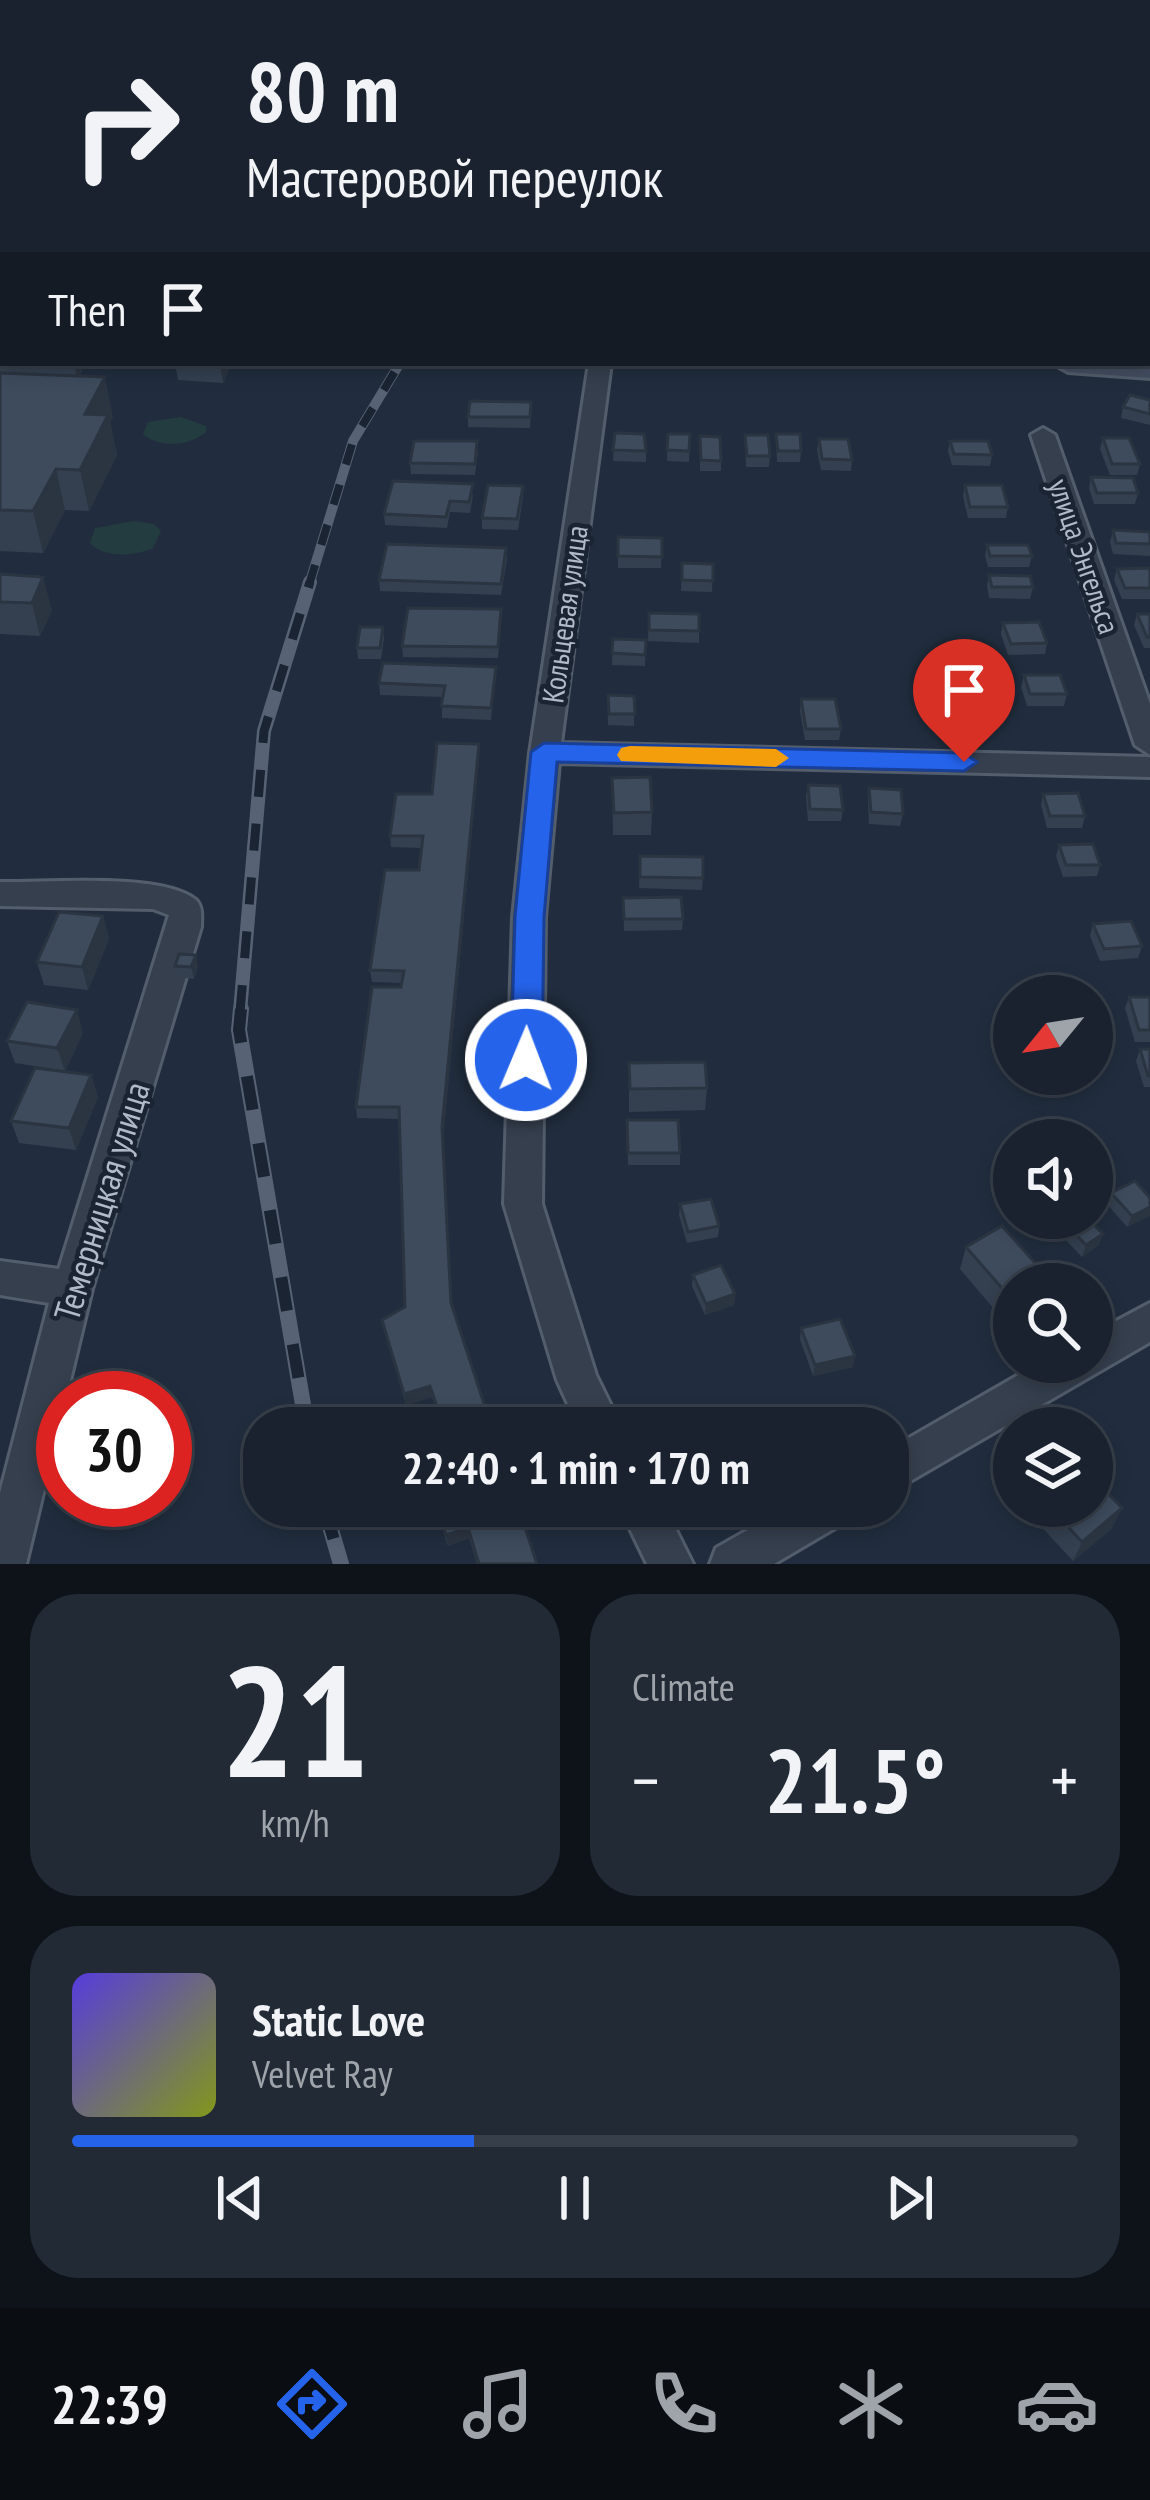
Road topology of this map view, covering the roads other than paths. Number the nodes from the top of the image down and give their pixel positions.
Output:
1 (600, 366) edge
2 (1117, 366) edge
3 (1150, 368) edge
4 (1043, 435) dead end
5 (1150, 745) edge
6 (544, 752) junction
7 (1150, 767) edge
8 (0, 894) edge
9 (0, 1278) edge
10 (72, 1289) junction
11 (1150, 1321) edge
12 (1113, 1342) edge
13 (1043, 1383) edge
14 (591, 1407) edge
15 (909, 1461) edge
16 (652, 1527) edge
17 (796, 1527) edge
18 (4, 1564) edge
19 (671, 1564) edge
20 (732, 1564) edge

1 - 6 street, Кольцевая улица
2 - 3 main road
4 - 5 street, улица Энгельса
6 - 7 street
6 - 14 street, Кольцевая улица
8 - 10 street, Темерницкая улица
9 - 10 street
10 - 18 street, Темерницкая улица
11 - 12 street
13 - 15 street
16 - 19 street
17 - 20 street

